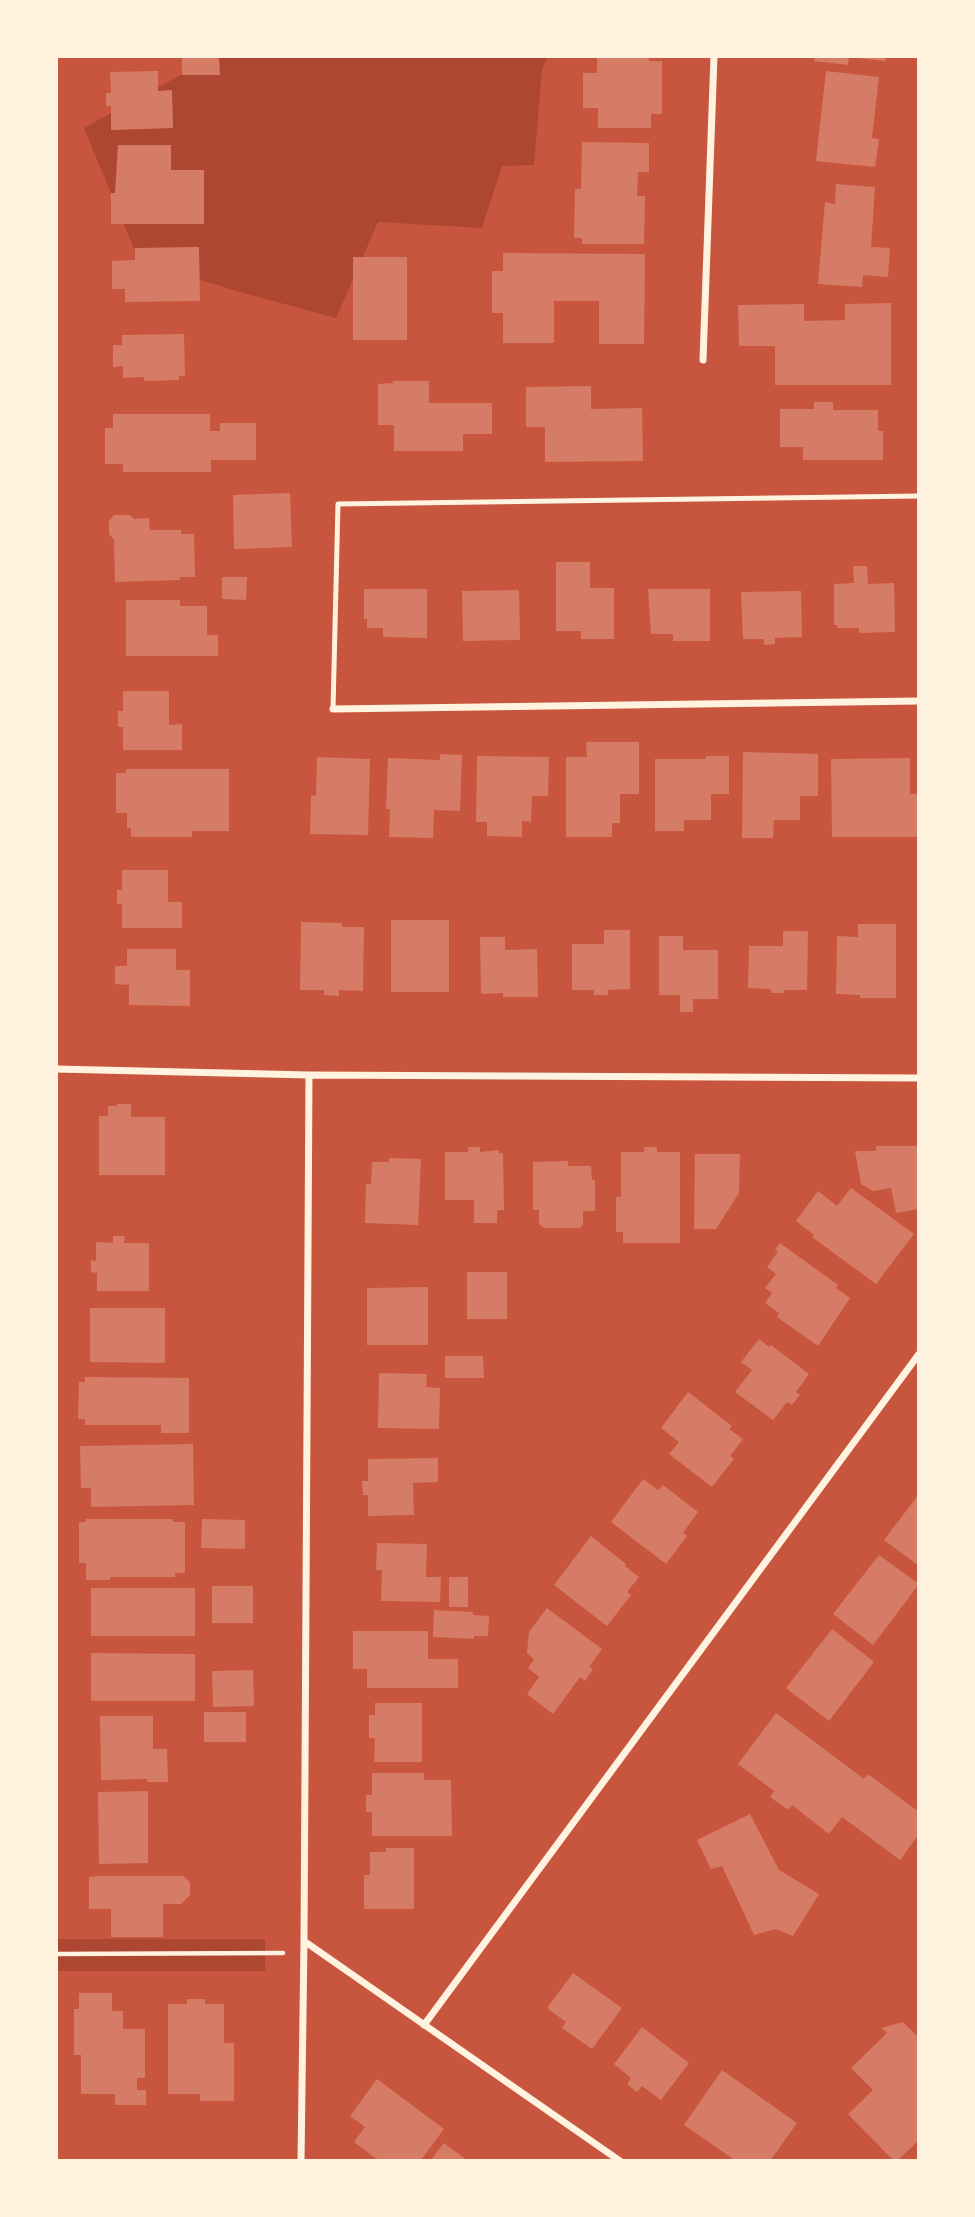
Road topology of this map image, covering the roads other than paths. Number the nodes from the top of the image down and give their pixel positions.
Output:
1 (714, 56) edge
2 (703, 360) dead end
3 (919, 496) edge
4 (919, 701) edge
5 (333, 709) joint
6 (56, 1069) edge
7 (309, 1075) junction
8 (919, 1078) edge
9 (919, 1354) edge
10 (304, 1941) junction
11 (424, 2025) junction
12 (300, 2161) edge
13 (620, 2161) edge

1 - 2 street
3 - 5 lane
4 - 5 street
6 - 7 street
7 - 8 street
7 - 10 street
9 - 11 street
10 - 11 street
10 - 12 street
11 - 13 street

